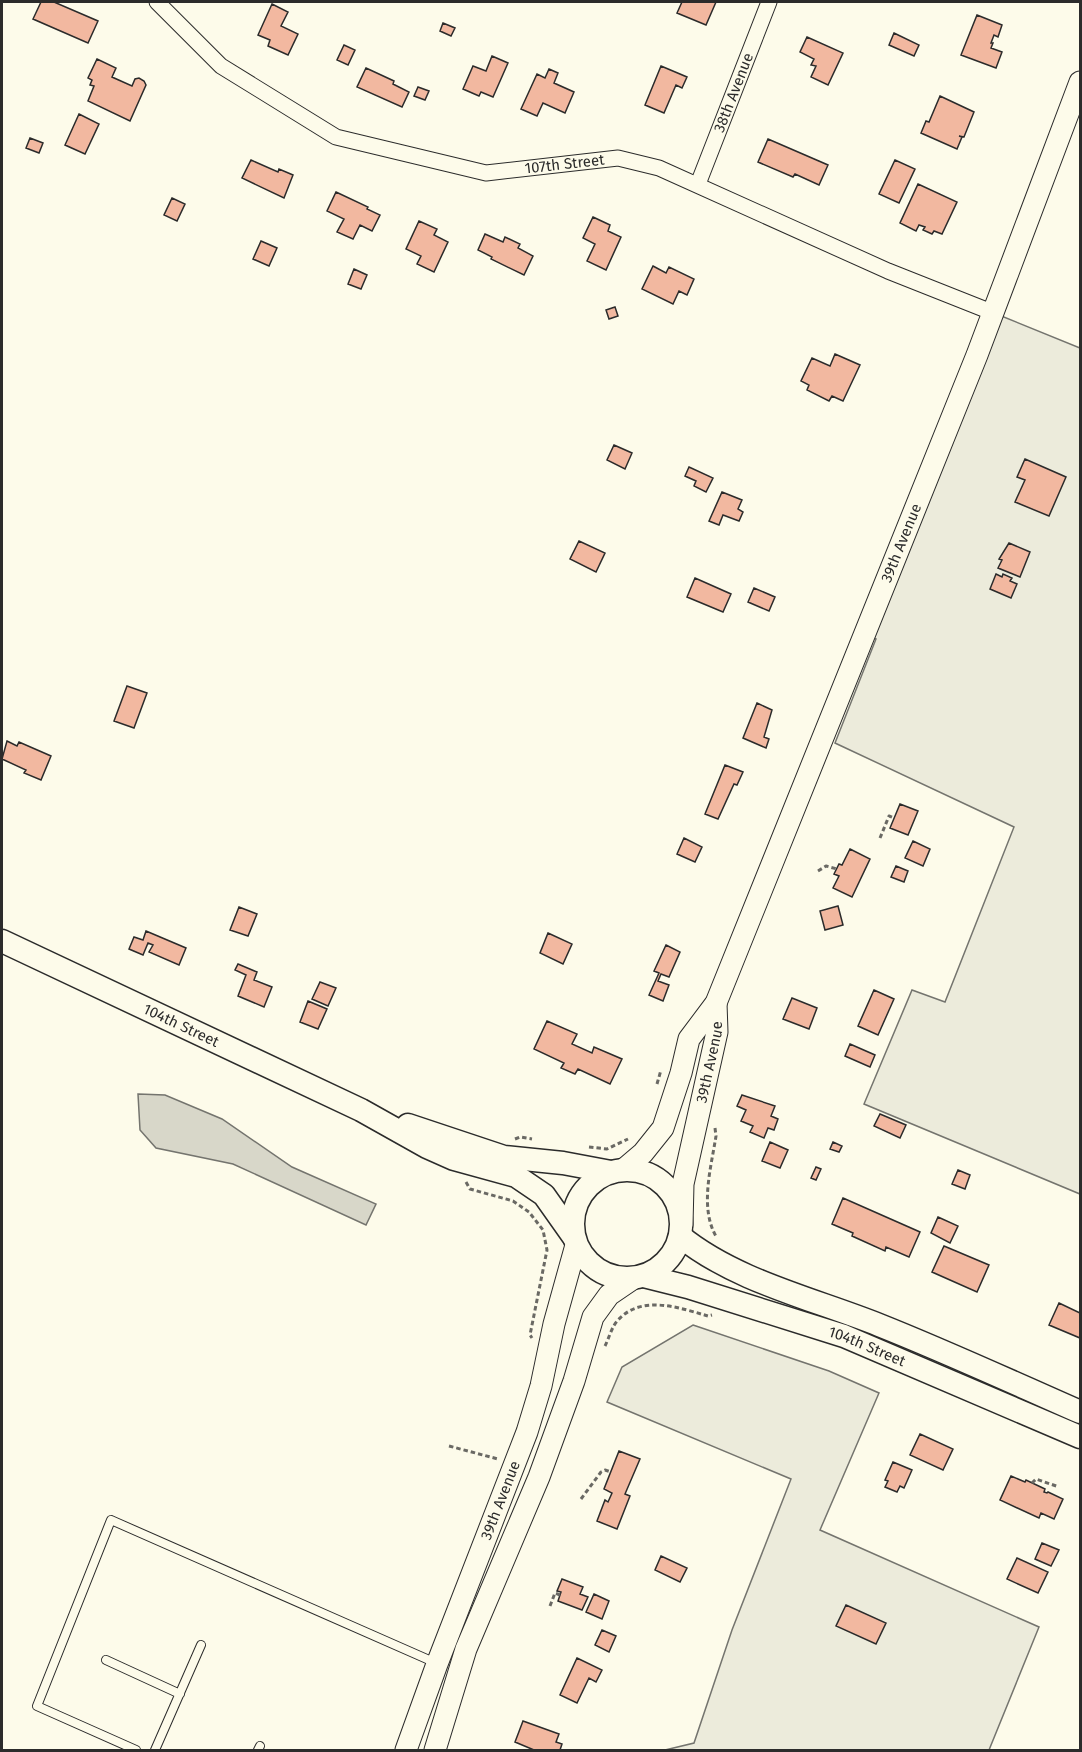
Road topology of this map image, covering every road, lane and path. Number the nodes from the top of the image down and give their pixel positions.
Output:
1 (157, 2) edge
2 (769, 2) edge
3 (1080, 82) edge
4 (698, 184) junction
5 (993, 313) junction
6 (894, 818) dead end
7 (880, 838) dead end
8 (837, 869) dead end
9 (818, 871) dead end
10 (2, 941) edge
11 (716, 1003) junction
12 (658, 1079) dead end
13 (656, 1088) dead end
14 (361, 1110) junction
15 (716, 1130) dead end
16 (635, 1132) dead end
17 (520, 1137) dead end
18 (542, 1141) dead end
19 (586, 1147) dead end
20 (617, 1171) junction
21 (470, 1189) dead end
22 (681, 1231) junction
23 (575, 1240) junction
24 (719, 1242) dead end
25 (639, 1277) junction
26 (682, 1308) dead end
27 (530, 1335) dead end
28 (604, 1348) dead end
29 (1080, 1412) edge
30 (1080, 1437) edge
31 (448, 1446) dead end
32 (513, 1466) junction
33 (611, 1472) dead end
34 (539, 1477) junction
35 (1032, 1483) dead end
36 (1059, 1487) dead end
37 (581, 1499) dead end
38 (560, 1595) dead end
39 (550, 1606) dead end
40 (201, 1645) dead end
41 (106, 1660) dead end
42 (437, 1664) junction
43 (180, 1694) junction
44 (136, 1750) edge
45 (155, 1750) edge
46 (406, 1750) edge
47 (435, 1750) edge

1 - 4 street, 107th Street
2 - 4 street, 38th Avenue
3 - 5 main road, 39th Avenue
4 - 5 street, 107th Street
5 - 11 main road, 39th Avenue
6 - 7 path
8 - 9 path
10 - 14 main road, 104th Street
11 - 20 main road, 39th Avenue
11 - 22 main road, 39th Avenue
12 - 13 path
14 - 20 main road, 104th Street
14 - 23 main road, 104th Street
15 - 24 path
16 - 19 path
17 - 18 path
20 - 22 main road
20 - 23 main road
21 - 27 path
22 - 25 main road
22 - 29 main road, 104th Street
23 - 25 main road
23 - 32 main road, 39th Avenue
25 - 30 main road, 104th Street
25 - 34 main road, 39th Avenue
26 - 28 path
31 - 32 path
32 - 34 main road
32 - 42 main road, 39th Avenue
33 - 37 path
34 - 47 main road, 39th Avenue
35 - 36 path
38 - 39 path
40 - 43 lane
41 - 43 lane
42 - 44 lane
42 - 46 main road, 39th Avenue
43 - 45 lane

